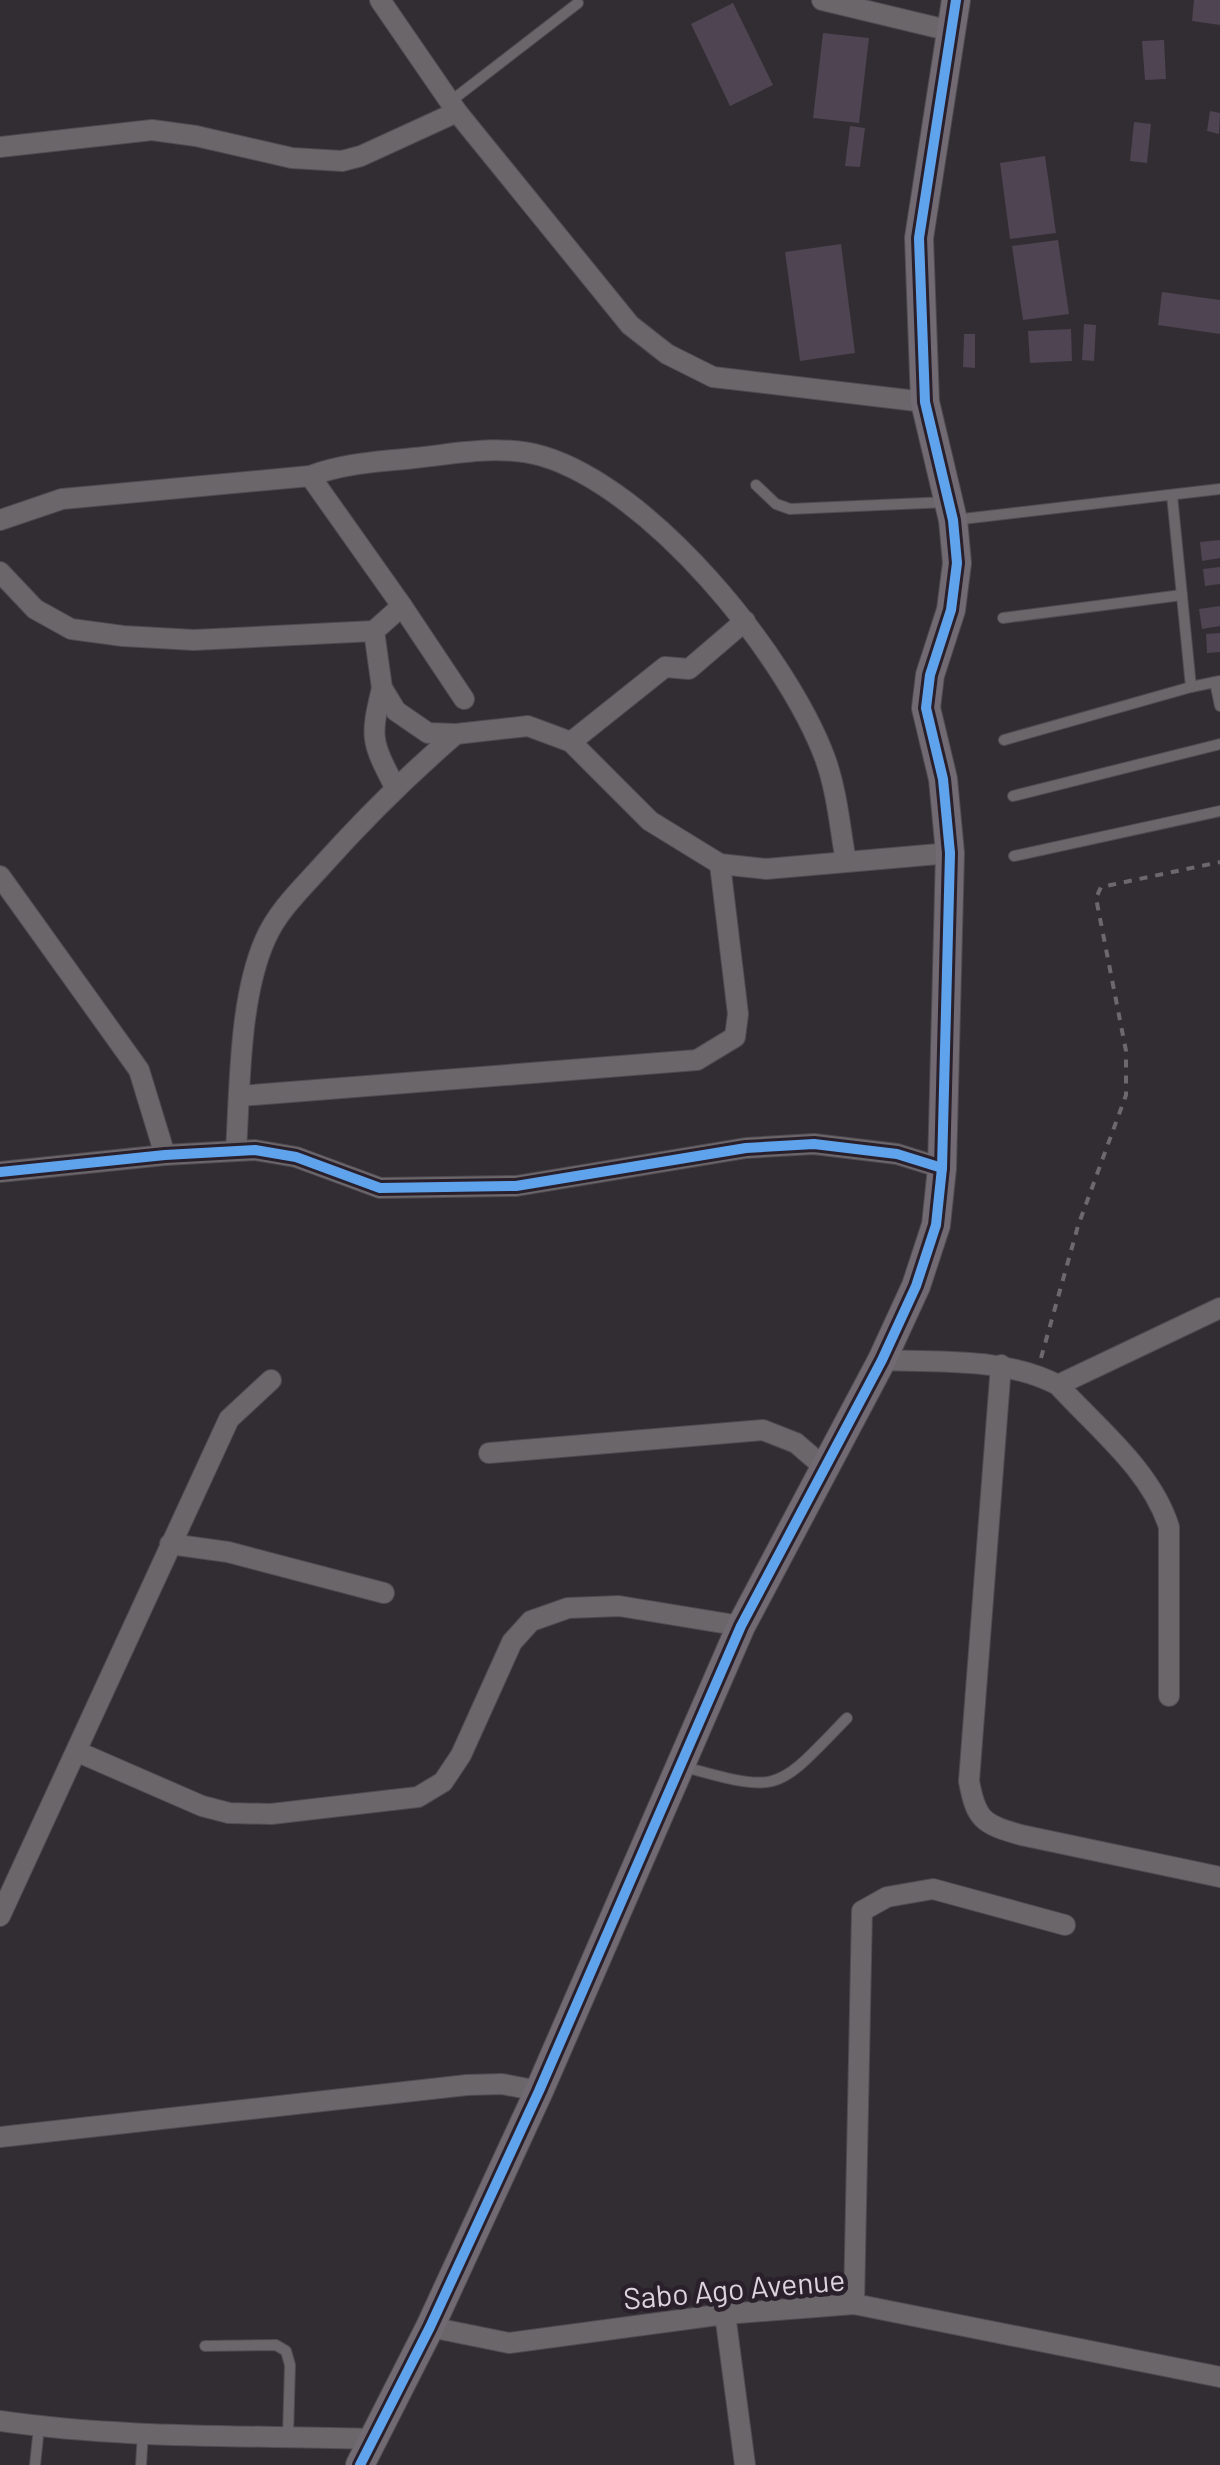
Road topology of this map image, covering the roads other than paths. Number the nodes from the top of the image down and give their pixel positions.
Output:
1 (380, 0) edge
2 (822, 0) edge
3 (956, 0) edge
4 (578, 4) dead end
5 (952, 31) junction
6 (453, 107) junction
7 (0, 148) edge
8 (925, 402) junction
9 (310, 476) junction
10 (756, 486) dead end
11 (1220, 489) edge
12 (1172, 495) junction
13 (951, 511) junction
14 (0, 520) edge
15 (0, 572) edge
16 (1182, 595) junction
17 (402, 606) junction
18 (1003, 618) dead end
19 (745, 621) junction
20 (374, 631) junction
21 (1218, 682) edge
22 (1191, 687) junction
23 (382, 688) junction
24 (464, 700) dead end
25 (1220, 706) edge
26 (456, 734) junction
27 (1004, 740) dead end
28 (571, 742) junction
29 (1220, 744) edge
30 (395, 787) junction
31 (1013, 796) dead end
32 (1220, 811) edge
33 (950, 854) junction
34 (1014, 856) dead end
35 (846, 862) junction
36 (720, 864) junction
37 (0, 876) edge
38 (240, 1096) junction
39 (236, 1152) junction
40 (165, 1155) junction
41 (942, 1168) junction
42 (0, 1172) edge
43 (1220, 1308) edge
44 (882, 1360) junction
45 (1001, 1365) junction
46 (271, 1380) dead end
47 (1058, 1385) junction
48 (489, 1453) dead end
49 (825, 1468) junction
50 (170, 1544) junction
51 (384, 1593) dead end
52 (742, 1626) junction
53 (1168, 1696) dead end
54 (846, 1718) dead end
55 (78, 1752) junction
56 (680, 1766) junction
57 (1220, 1877) edge
58 (0, 1916) edge
59 (1065, 1925) dead end
60 (538, 2091) junction
61 (0, 2137) edge
62 (854, 2304) junction
63 (725, 2314) junction
64 (430, 2327) junction
65 (205, 2346) dead end
66 (1220, 2377) edge
67 (0, 2422) edge
68 (39, 2427) junction
69 (143, 2432) junction
70 (288, 2436) junction
71 (374, 2439) junction
72 (35, 2465) edge
73 (141, 2465) edge
74 (360, 2465) edge
75 (745, 2465) edge

1 - 6 street
2 - 5 street
3 - 5 street
4 - 6 lane
5 - 8 street
6 - 7 street
6 - 8 street
8 - 13 street
9 - 14 street
9 - 17 street
9 - 19 street
10 - 13 lane
11 - 12 lane
12 - 13 lane
12 - 16 lane
13 - 33 street
15 - 20 street
16 - 18 lane
16 - 22 lane
17 - 20 street
17 - 24 street
19 - 28 street
19 - 35 street
20 - 23 street
21 - 22 lane
21 - 25 lane
22 - 27 lane
23 - 26 street
23 - 30 street
26 - 28 street
26 - 30 street
28 - 36 street
29 - 31 lane
30 - 38 street
32 - 34 lane
33 - 35 street
33 - 41 street
35 - 36 street
36 - 38 street
37 - 40 street
38 - 39 street
39 - 40 street
39 - 41 street
40 - 42 street
41 - 44 street
43 - 47 street
44 - 45 street
44 - 49 street
45 - 47 street
45 - 57 street
46 - 50 street
47 - 53 street
48 - 49 street
49 - 52 street
50 - 51 street
50 - 55 street
52 - 55 street
52 - 56 street
54 - 56 lane
55 - 58 street
56 - 60 street
59 - 62 street
60 - 61 street
60 - 64 street
62 - 63 street, Sabo Ago Avenue
62 - 66 street, Sabo Ago Avenue
63 - 64 street, Sabo Ago Avenue
63 - 75 street
64 - 71 street
65 - 70 lane
67 - 68 street
68 - 69 street
68 - 72 lane
69 - 70 street
69 - 73 lane
70 - 71 street
71 - 74 street

